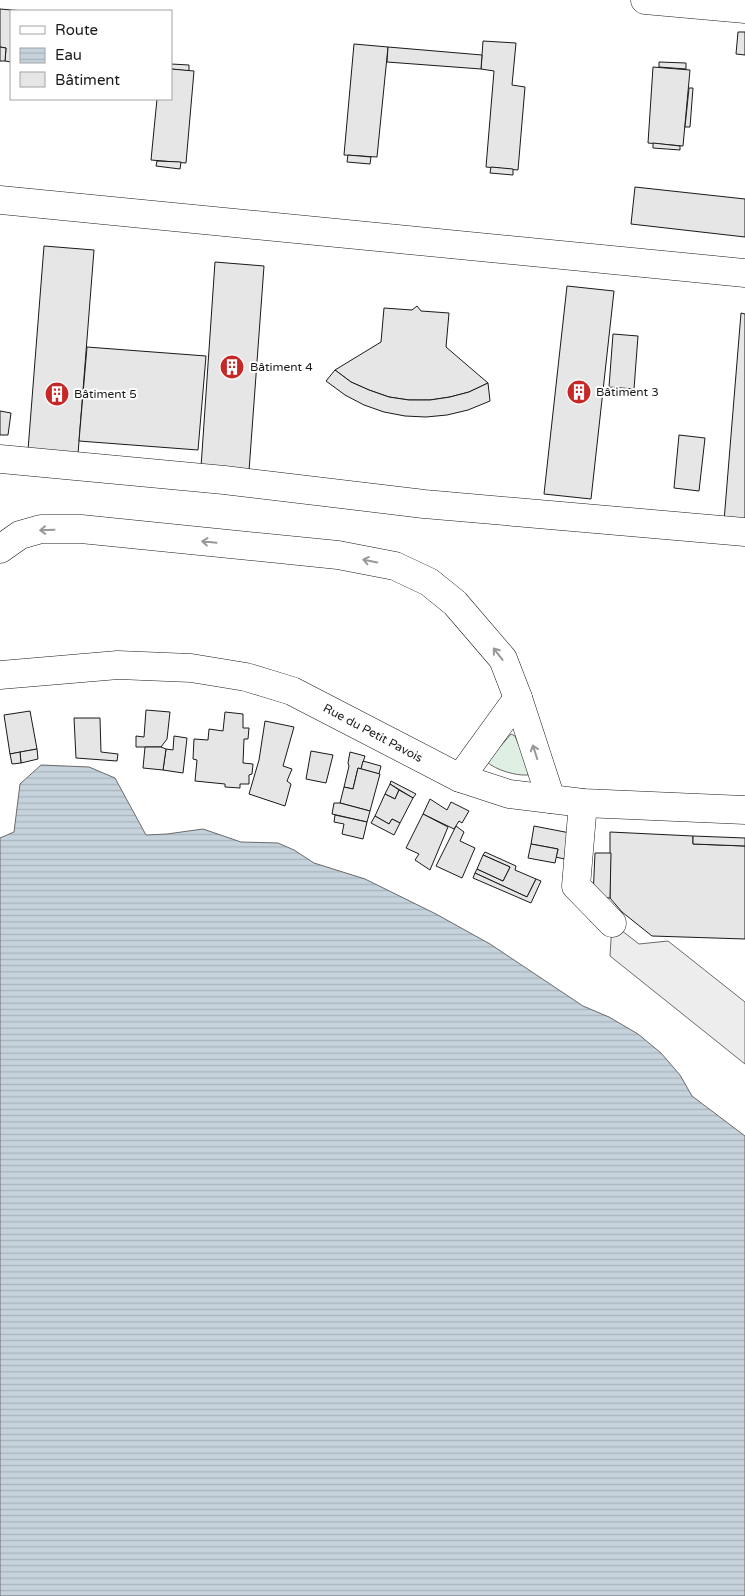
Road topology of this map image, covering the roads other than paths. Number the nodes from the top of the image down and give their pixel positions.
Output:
1 (645, 0) edge
2 (745, 9) edge
3 (0, 200) edge
4 (745, 273) edge
5 (0, 459) edge
6 (745, 532) edge
7 (0, 550) edge
8 (0, 675) edge
9 (518, 698) junction
10 (460, 778) junction
11 (551, 799) junction
12 (582, 803) junction
13 (745, 810) edge
14 (612, 923) dead end

1 - 2 street
3 - 4 street
5 - 6 street
9 -> 7 street
8 - 10 street, Rue du Petit Pavois
9 - 10 street
11 -> 9 street
10 - 11 street, Rue du Petit Pavois
11 - 12 street, Rue du Petit Pavois
12 - 13 street, Rue du Petit Pavois
12 - 14 street

